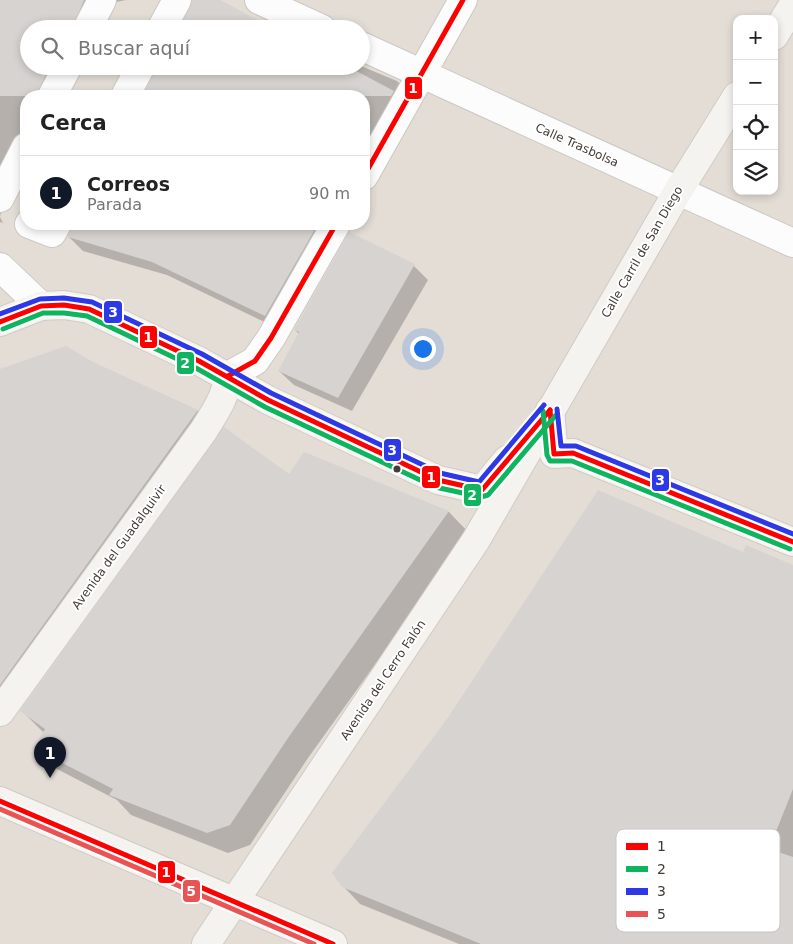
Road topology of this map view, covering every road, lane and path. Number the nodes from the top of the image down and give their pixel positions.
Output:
1 (102, 0) edge
2 (176, 0) edge
3 (259, 0) edge
4 (463, 0) edge
5 (793, 5) edge
6 (92, 20) edge
7 (166, 20) edge
8 (302, 20) edge
9 (778, 29) edge
10 (370, 50) edge
11 (422, 74) junction
12 (63, 75) edge
13 (136, 75) edge
14 (55, 90) edge
15 (128, 90) edge
16 (733, 102) edge
17 (20, 159) edge
18 (370, 165) edge
19 (678, 191) junction
20 (0, 198) edge
21 (0, 212) edge
22 (20, 220) edge
23 (333, 230) edge
24 (793, 243) edge
25 (0, 267) edge
26 (41, 306) junction
27 (0, 322) edge
28 (228, 376) junction
29 (550, 410) junction
30 (793, 542) edge
31 (0, 712) edge
32 (0, 801) edge
33 (234, 903) junction
34 (206, 944) edge
35 (333, 944) edge

1 - 6 street
2 - 7 street
3 - 8 street
4 - 11 street
5 - 9 street
10 - 11 street, Calle Trasbolsa
11 - 18 street
11 - 19 street, Calle Trasbolsa
12 - 14 street
13 - 15 street
16 - 19 street, Calle Carril de San Diego
17 - 20 street
19 - 24 street, Calle Trasbolsa
19 - 29 street, Calle Carril de San Diego
21 - 22 street
23 - 28 street
25 - 26 street
26 - 27 street
26 - 28 street
28 - 29 street
28 - 31 street, Avenida del Guadalquivir
29 - 30 street
29 - 33 street, Avenida del Cerro Falón
32 - 33 street
33 - 34 street, Avenida del Cerro Falón
33 - 35 street

